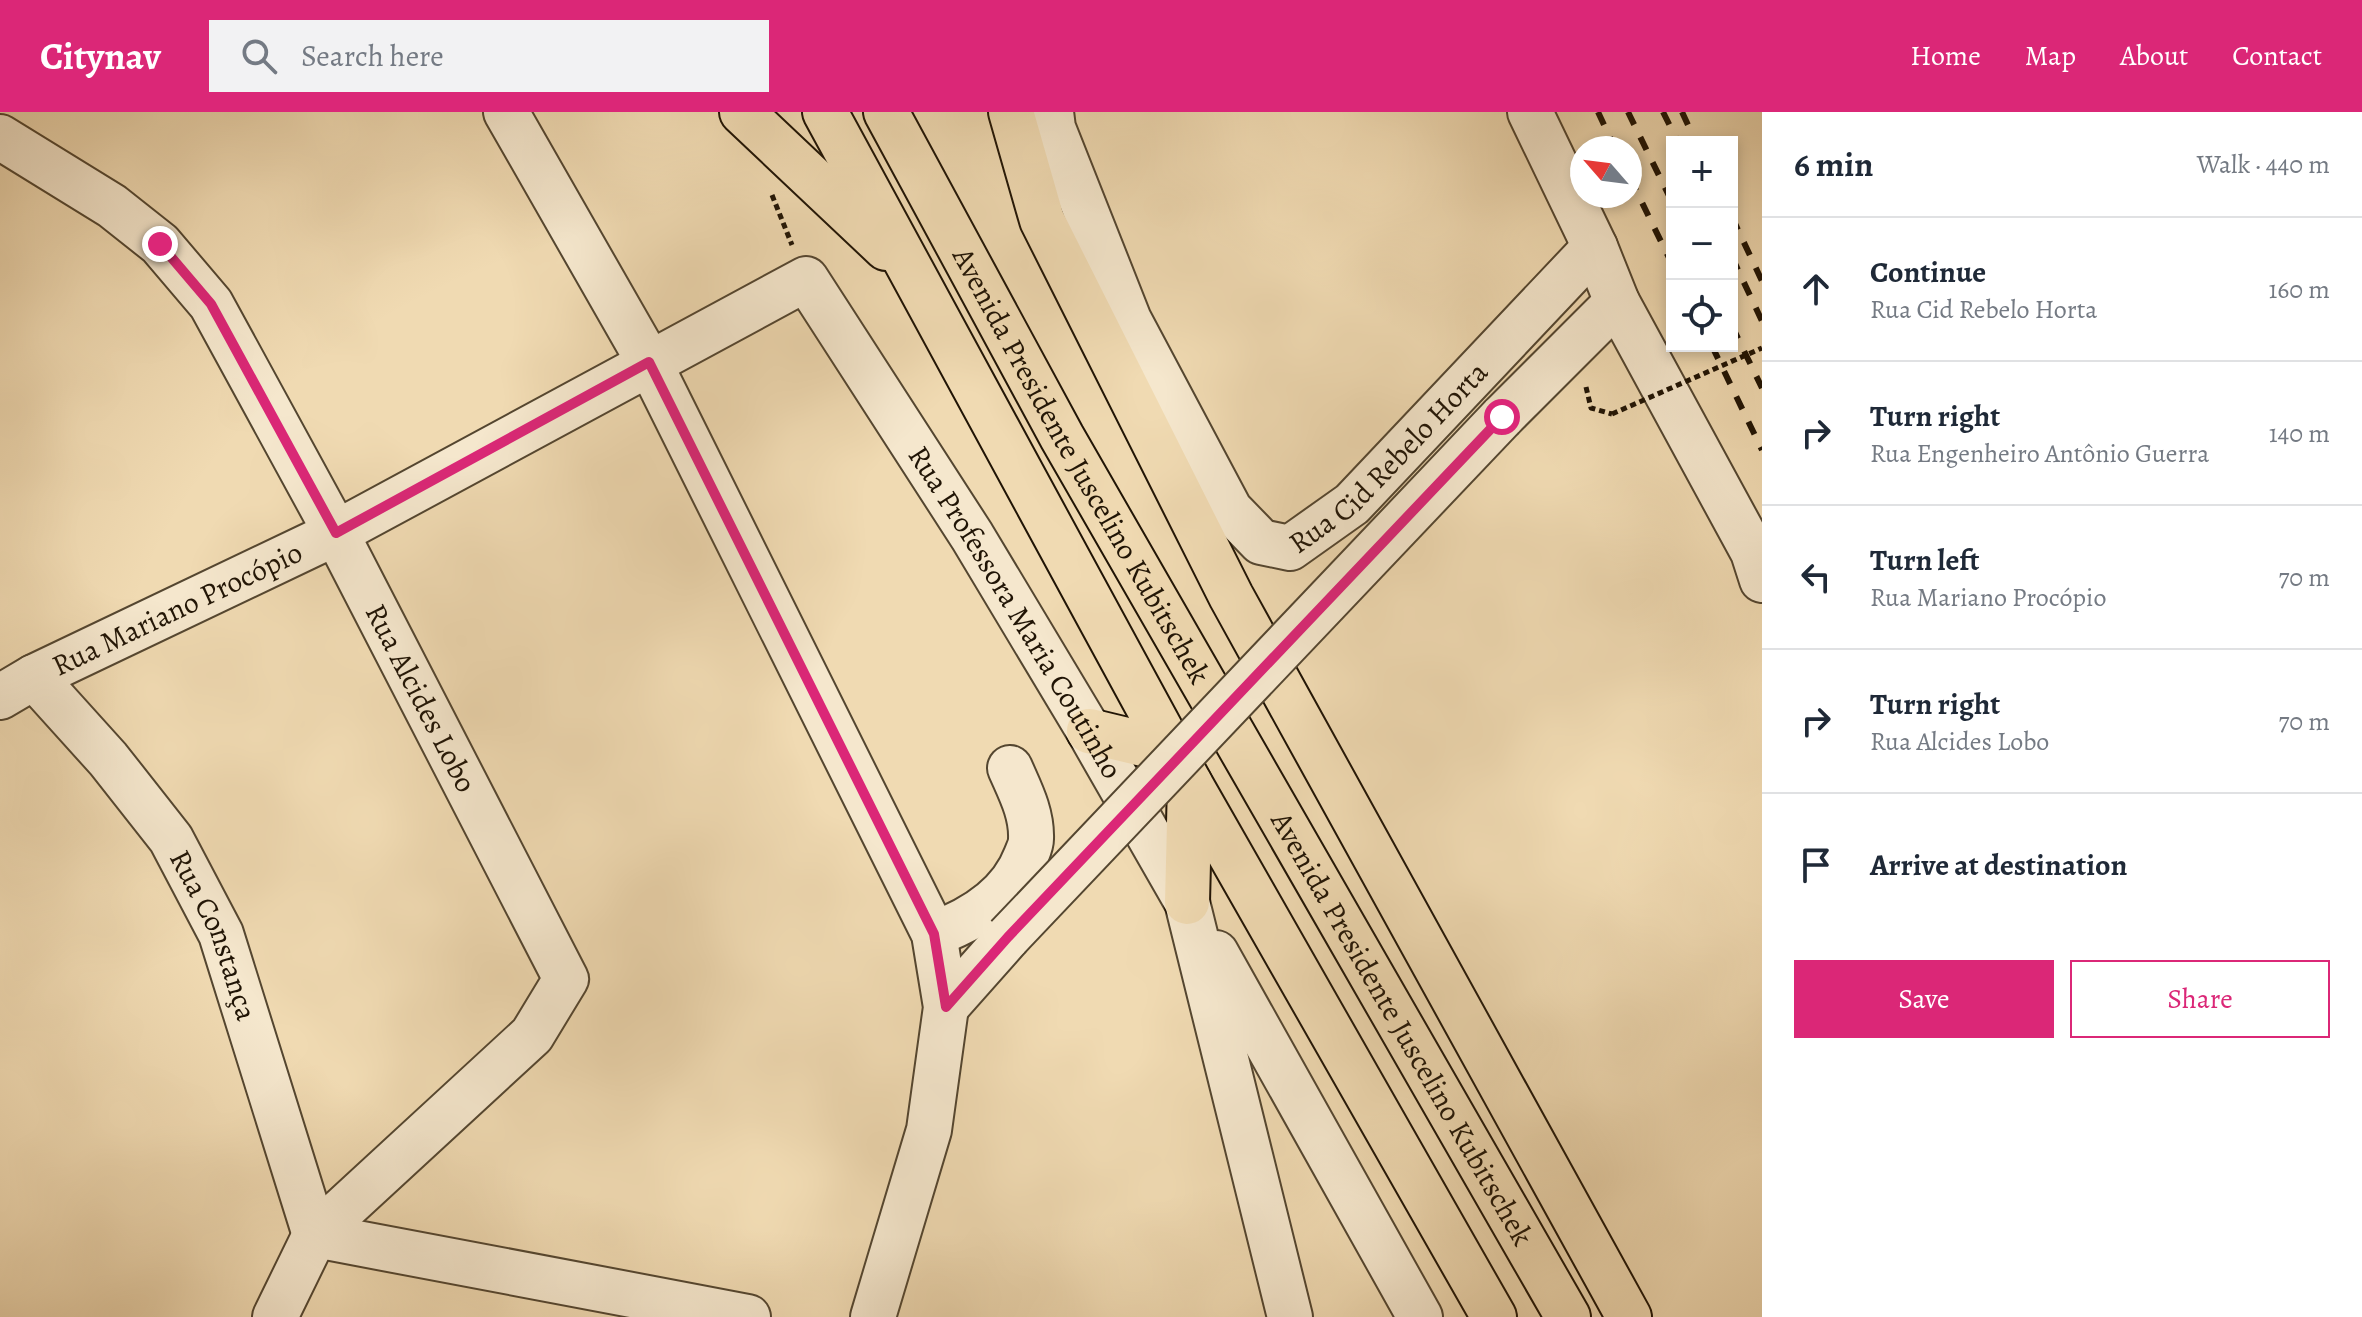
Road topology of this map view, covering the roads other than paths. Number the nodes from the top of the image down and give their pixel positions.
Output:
1 (5, 112) edge
2 (506, 112) edge
3 (742, 112) edge
4 (825, 112) edge
5 (886, 112) edge
6 (1011, 112) edge
7 (1051, 112) edge
8 (1530, 112) edge
9 (18, 148) edge
10 (1595, 247) junction
11 (916, 276) junction
12 (1617, 302) junction
13 (1113, 361) junction
14 (649, 362) junction
15 (1167, 393) junction
16 (336, 533) junction
17 (1762, 580) edge
18 (17, 687) edge
19 (1089, 731) junction
20 (1181, 767) junction
21 (1010, 768) dead end
22 (1187, 902) junction
23 (934, 934) junction
24 (946, 1007) junction
25 (315, 1235) junction
26 (275, 1317) edge
27 (748, 1317) edge
28 (873, 1317) edge
29 (1290, 1317) edge
30 (1420, 1317) edge
31 (1494, 1317) edge
32 (1568, 1317) edge
33 (1629, 1317) edge

1 - 9 street, Rua Alcides Lobo
2 - 14 street
3 - 11 main road
4 - 11 main road, Avenida Presidente Juscelino Kubitschek
5 - 32 main road, Avenida Presidente Juscelino Kubitschek
6 - 13 main road, Avenida Presidente Juscelino Kubitschek
7 - 15 street, Rua Cid Rebelo Horta
8 - 10 street
9 - 16 street, Rua Alcides Lobo
10 - 12 street
10 - 15 street, Rua Cid Rebelo Horta
11 - 20 main road, Avenida Presidente Juscelino Kubitschek
12 - 17 street
12 - 24 street, Rua Cid Rebelo Horta, bridge
13 - 15 street
13 - 33 main road, Avenida Presidente Juscelino Kubitschek
14 - 16 street, Rua Mariano Procópio
14 - 19 street, Rua Professora Maria Coutinho
14 - 23 street
16 - 18 street, Rua Mariano Procópio
16 - 25 street, Rua Alcides Lobo
18 - 25 street, Rua Constança
19 - 20 main road
19 - 22 street, Rua Professora Maria Coutinho
20 - 22 main road
20 - 31 main road, Avenida Presidente Juscelino Kubitschek
21 - 23 street
22 - 29 street, Rua Professora Maria Coutinho
22 - 30 street
23 - 24 street
24 - 28 street
25 - 26 street
25 - 27 street

